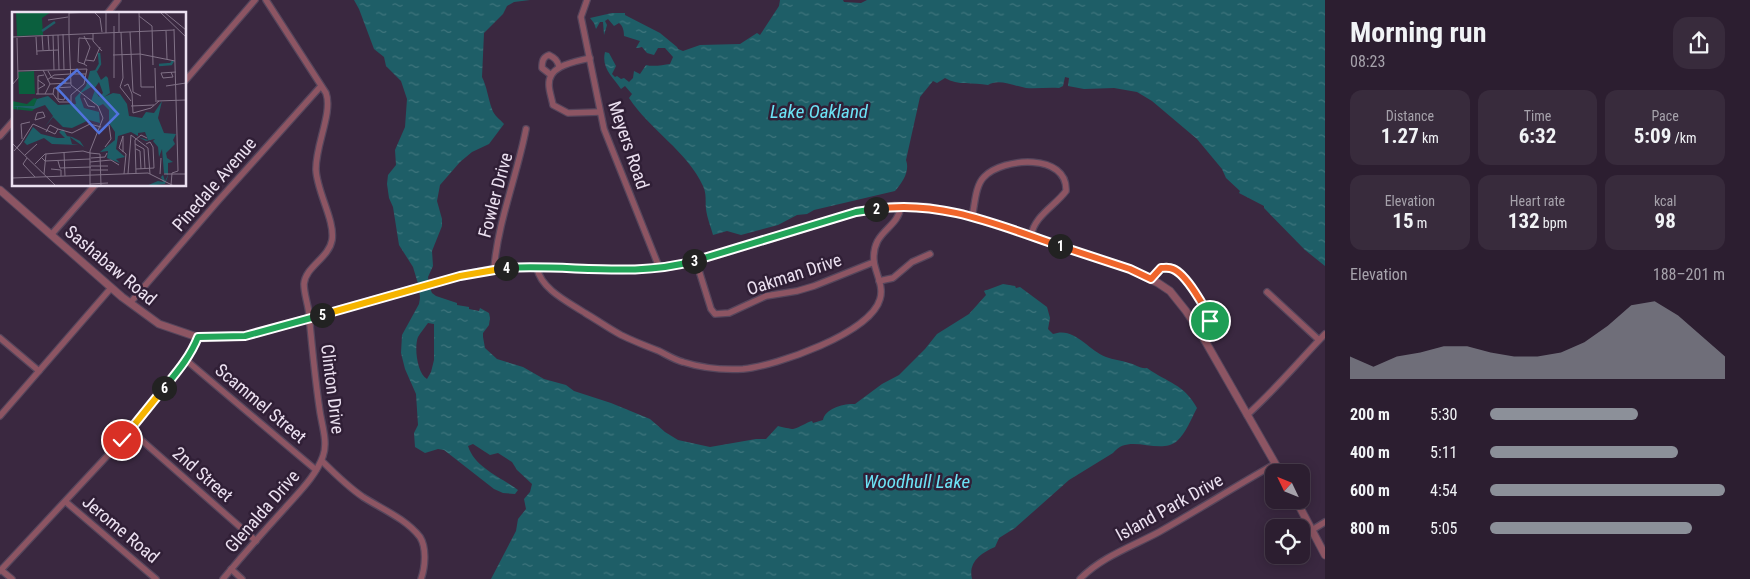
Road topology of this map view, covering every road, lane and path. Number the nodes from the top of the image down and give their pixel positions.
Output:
1 (118, 0) edge
2 (255, 0) edge
3 (266, 0) edge
4 (587, 0) edge
5 (108, 12) edge
6 (590, 58) junction
7 (560, 66) junction
8 (551, 75) junction
9 (186, 80) edge
10 (321, 86) junction
11 (600, 112) junction
12 (12, 122) edge
13 (526, 129) dead end
14 (0, 136) edge
15 (94, 186) edge
16 (0, 190) edge
17 (901, 206) junction
18 (972, 217) junction
19 (51, 235) junction
20 (1031, 236) junction
21 (930, 254) dead end
22 (696, 261) junction
23 (874, 262) junction
24 (537, 268) junction
25 (659, 268) junction
26 (494, 269) junction
27 (1151, 279) junction
28 (879, 281) junction
29 (111, 288) junction
30 (1266, 292) dead end
31 (130, 303) junction
32 (309, 319) junction
33 (1325, 334) edge
34 (198, 337) junction
35 (0, 338) edge
36 (1204, 340) junction
37 (1319, 340) junction
38 (186, 360) junction
39 (39, 371) junction
40 (1247, 415) junction
41 (0, 416) edge
42 (130, 430) junction
43 (322, 461) junction
44 (1275, 464) edge
45 (316, 470) junction
46 (1265, 470) edge
47 (66, 502) junction
48 (1301, 509) edge
49 (1325, 522) edge
50 (1312, 530) junction
51 (256, 541) junction
52 (1325, 555) edge
53 (231, 569) junction
54 (1, 571) edge
55 (12, 579) edge
56 (156, 579) edge
57 (223, 579) edge
58 (242, 579) edge
59 (421, 579) edge
60 (1080, 579) edge

1 - 5 street
2 - 9 street
3 - 10 street, Clinton Drive
4 - 6 street, Meyers Road
6 - 7 street
6 - 11 street, Meyers Road
7 - 8 street
7 - 8 street
8 - 11 street
10 - 31 street, Pinedale Avenue
10 - 32 street, Clinton Drive
11 - 25 street, Meyers Road
12 - 14 street
13 - 26 street, Fowler Drive
15 - 19 street
16 - 19 street, Sashabaw Road
17 - 18 street, Sashabaw Road
17 - 22 street, Sashabaw Road
17 - 23 street
18 - 20 street, Sashabaw Road
18 - 20 street
19 - 29 street, Sashabaw Road
20 - 27 street, Sashabaw Road
21 - 28 street
22 - 23 street, Oakman Drive
22 - 25 street, Sashabaw Road
23 - 28 street
24 - 25 street, Sashabaw Road
24 - 26 street, Sashabaw Road
24 - 28 street
26 - 32 street, Sashabaw Road
27 - 36 street, Sashabaw Road
27 - 36 street
29 - 31 street, Sashabaw Road
29 - 39 street
30 - 37 street
31 - 34 street, Sashabaw Road
32 - 34 street, Sashabaw Road
32 - 43 street, Clinton Drive
33 - 37 street
34 - 38 street
35 - 39 street
36 - 40 street, Sashabaw Road
37 - 40 street
38 - 42 street
38 - 45 street, Scammel Street
39 - 41 street
40 - 44 street, Sashabaw Road
42 - 47 street
42 - 51 street, 2nd Street
43 - 45 street, Glenalda Drive
43 - 59 street
45 - 51 street, Glenalda Drive
46 - 60 street, Island Park Drive
47 - 54 street
47 - 56 street, Jerome Road
48 - 50 street
49 - 50 street
50 - 52 street
51 - 53 street, Glenalda Drive
53 - 57 street, Glenalda Drive
53 - 58 street
54 - 55 street

